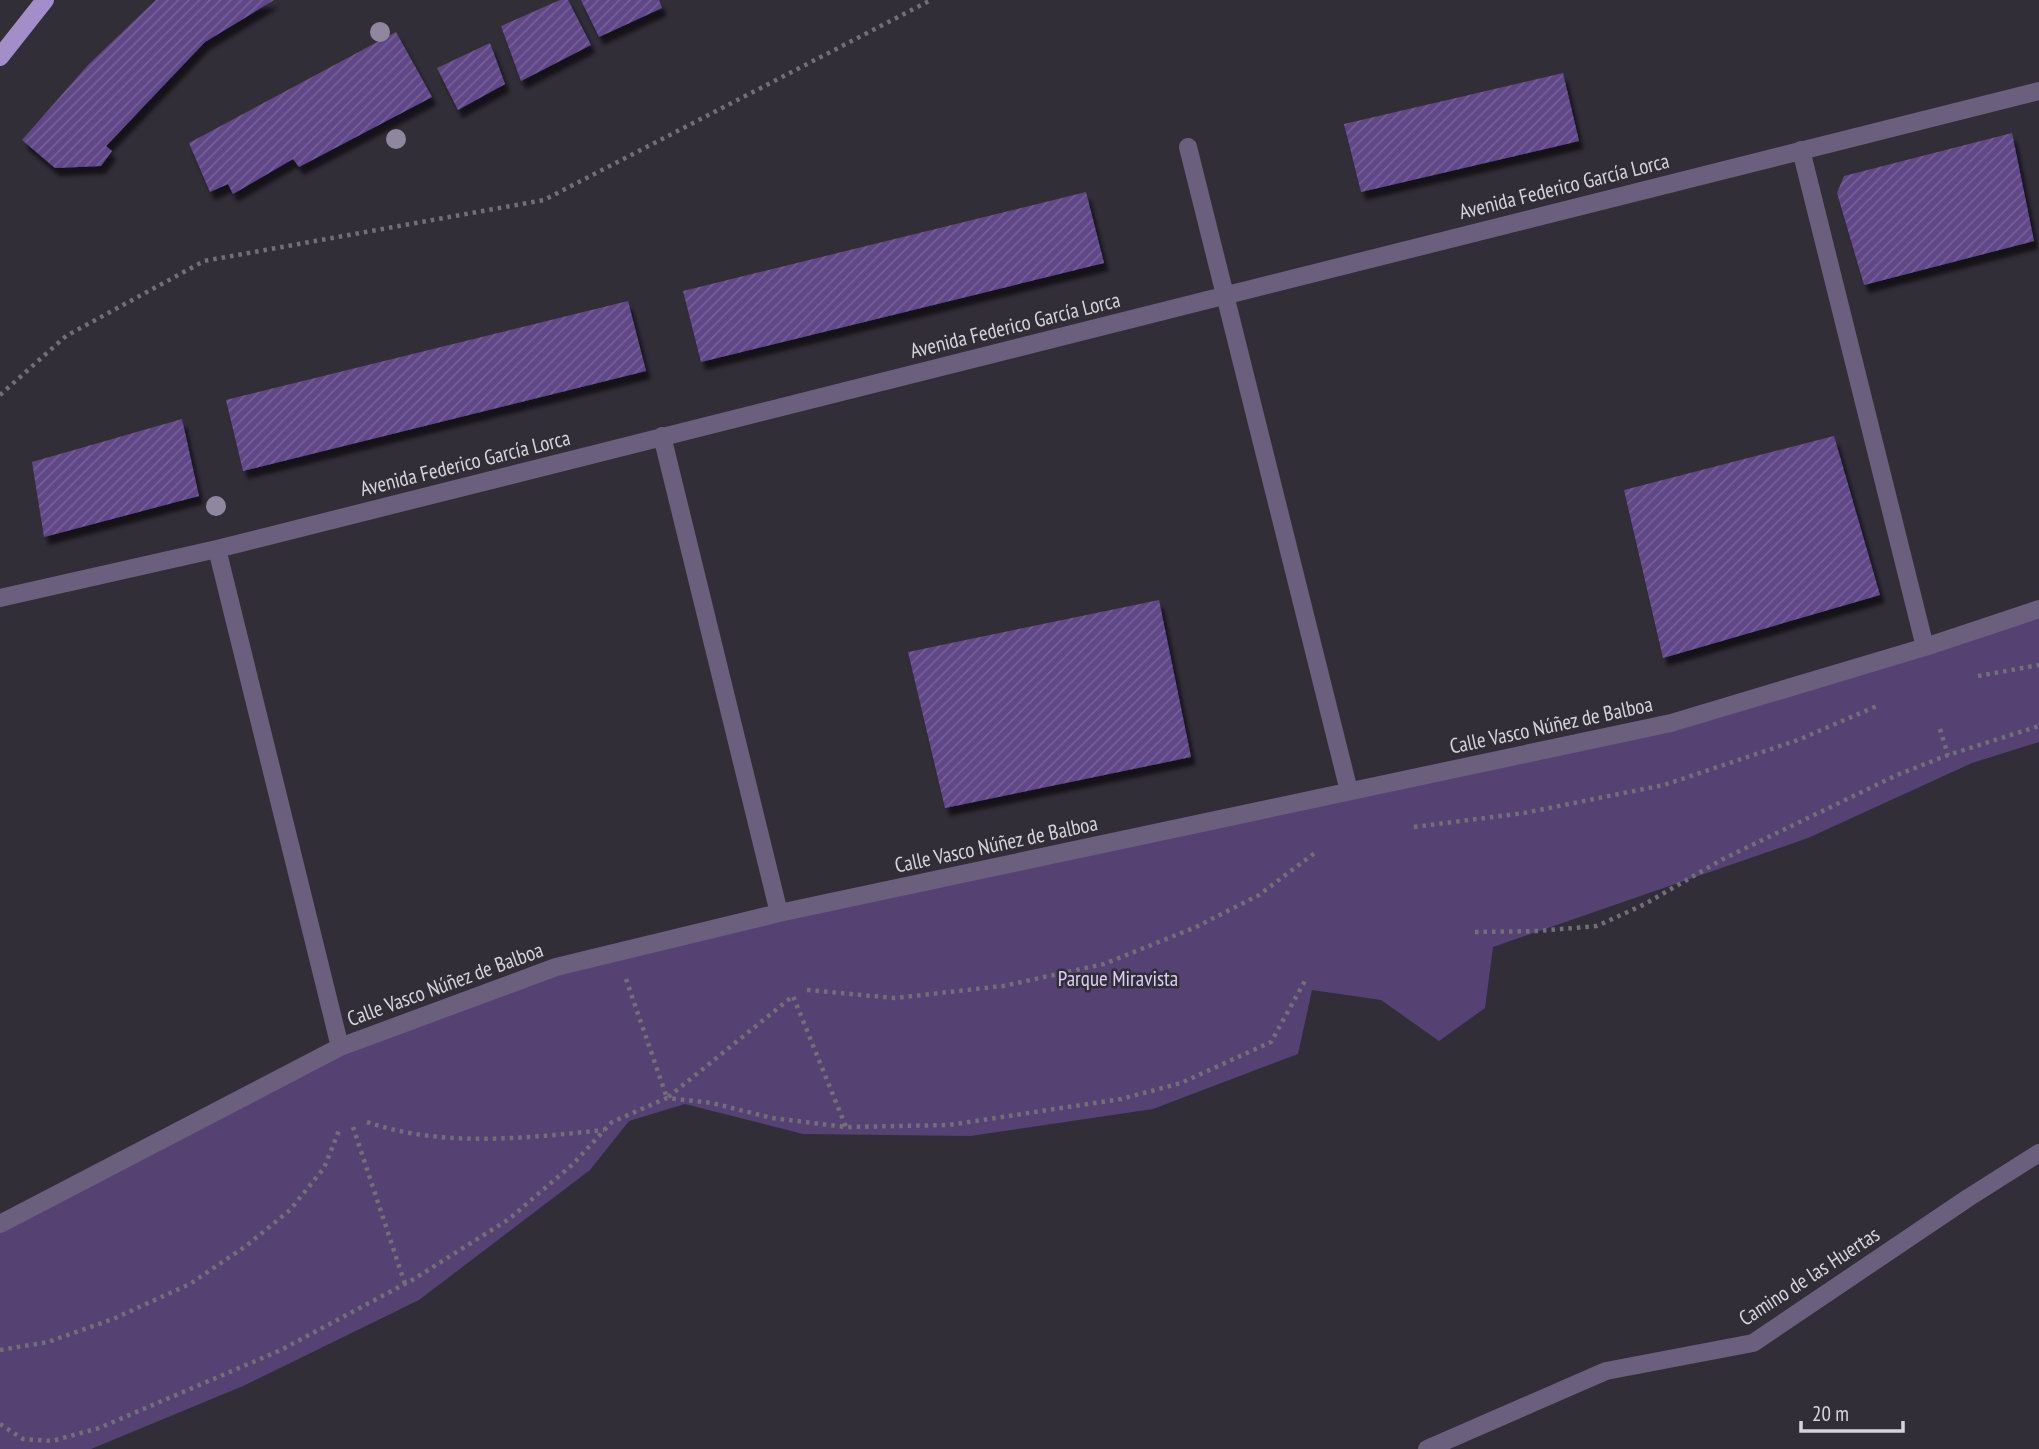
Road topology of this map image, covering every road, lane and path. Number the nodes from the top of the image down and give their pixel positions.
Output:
1 (45, 0) edge
2 (931, 0) edge
3 (0, 57) edge
4 (2039, 91) edge
5 (1188, 147) dead end
6 (1801, 150) junction
7 (1225, 295) junction
8 (0, 395) edge
9 (662, 436) junction
10 (217, 549) junction
11 (0, 598) edge
12 (2039, 609) edge
13 (1925, 648) junction
14 (2039, 665) edge
15 (1978, 676) dead end
16 (1877, 706) dead end
17 (2039, 726) edge
18 (1940, 729) dead end
19 (1948, 755) junction
20 (1349, 792) junction
21 (1414, 827) dead end
22 (1316, 852) dead end
23 (779, 913) junction
24 (1475, 932) dead end
25 (626, 979) dead end
26 (1306, 979) dead end
27 (807, 990) dead end
28 (340, 1047) junction
29 (667, 1098) junction
30 (367, 1122) dead end
31 (353, 1127) dead end
32 (846, 1127) junction
33 (340, 1128) dead end
34 (604, 1130) junction
35 (2039, 1153) edge
36 (0, 1224) edge
37 (405, 1284) junction
38 (0, 1350) edge
39 (0, 1424) edge
40 (1427, 1449) edge

1 - 3 main road
2 - 8 path
4 - 6 street, Avenida Federico García Lorca
5 - 7 street
6 - 7 street, Avenida Federico García Lorca
6 - 13 street
7 - 9 street, Avenida Federico García Lorca
7 - 20 street
9 - 10 street, Avenida Federico García Lorca
9 - 23 street
10 - 11 street, Avenida Federico García Lorca
10 - 28 street
12 - 13 street, Calle Vasco Núñez de Balboa
13 - 20 street, Calle Vasco Núñez de Balboa
14 - 15 path
16 - 21 path
17 - 19 path
18 - 19 path
19 - 24 path
20 - 23 street, Calle Vasco Núñez de Balboa
22 - 27 path
23 - 28 street, Calle Vasco Núñez de Balboa
25 - 29 path
26 - 32 path
28 - 36 street, Calle Vasco Núñez de Balboa
29 - 32 path
29 - 32 path
29 - 34 path
30 - 34 path
31 - 37 path
33 - 38 path
34 - 37 path
35 - 40 street, Camino de las Huertas
37 - 39 path

